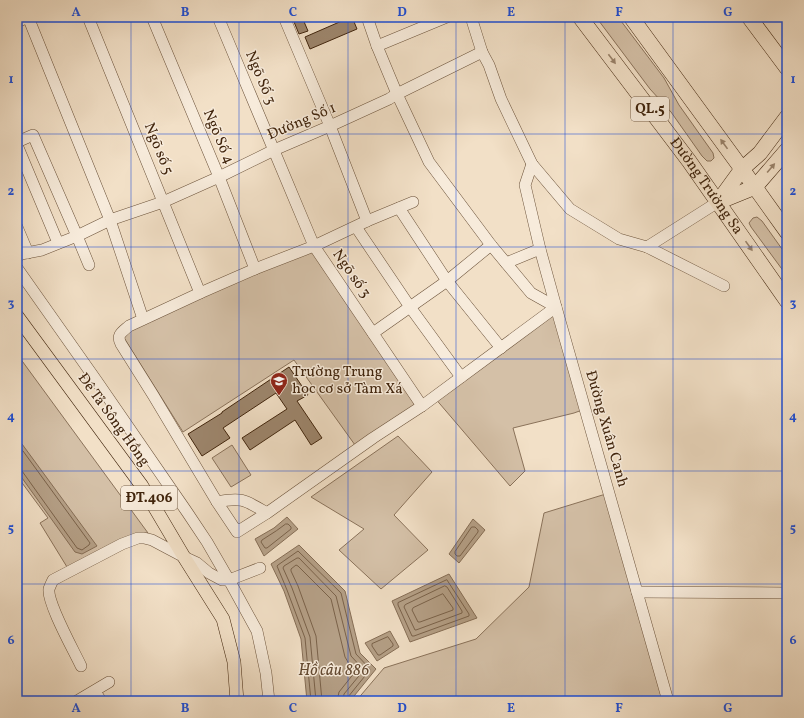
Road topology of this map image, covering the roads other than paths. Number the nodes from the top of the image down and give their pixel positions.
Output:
1 (28, 17) edge
2 (88, 17) edge
3 (152, 17) edge
4 (218, 17) edge
5 (284, 17) edge
6 (367, 17) edge
7 (447, 17) edge
8 (471, 17) edge
9 (575, 17) edge
10 (580, 17) edge
11 (631, 17) edge
12 (750, 17) edge
13 (426, 21) edge
14 (17, 22) edge
15 (594, 34) junction
16 (377, 46) junction
17 (482, 52) junction
18 (787, 68) edge
19 (398, 94) junction
20 (787, 117) edge
21 (330, 126) junction
22 (17, 142) edge
23 (17, 145) edge
24 (274, 150) junction
25 (787, 150) edge
26 (532, 164) junction
27 (742, 169) junction
28 (219, 177) junction
29 (755, 187) junction
30 (163, 202) junction
31 (413, 202) dead end
32 (718, 202) junction
33 (399, 208) junction
34 (110, 220) junction
35 (367, 221) junction
36 (17, 227) edge
37 (356, 227) junction
38 (787, 232) edge
39 (77, 236) junction
40 (58, 244) junction
41 (490, 245) junction
42 (314, 246) junction
43 (647, 247) junction
44 (540, 249) junction
45 (21, 253) edge
46 (506, 264) junction
47 (89, 265) dead end
48 (17, 268) edge
49 (255, 269) junction
50 (447, 281) junction
51 (724, 286) dead end
52 (200, 293) junction
53 (787, 301) edge
54 (410, 307) junction
55 (556, 307) junction
56 (17, 316) edge
57 (144, 319) junction
58 (374, 333) junction
59 (502, 348) junction
60 (461, 378) junction
61 (422, 406) junction
62 (217, 502) junction
63 (267, 513) junction
64 (184, 557) junction
65 (260, 568) dead end
66 (229, 580) junction
67 (637, 592) junction
68 (787, 593) edge
69 (81, 666) dead end
70 (109, 682) dead end
71 (77, 701) edge
72 (87, 701) edge
73 (101, 701) edge
74 (237, 701) edge
75 (269, 701) edge
76 (668, 701) edge

1 - 14 street
1 - 34 street
2 - 30 street, Ngõ số 5
3 - 28 street, Ngõ Số 4
4 - 24 street, Ngõ Số 3
5 - 21 street
6 - 16 street
7 - 13 street
8 - 17 street
9 - 15 highway, Đường Trường Sa / QL.5
10 - 15 highway, Đường Trường Sa / QL.5
27 -> 11 highway, QL.5
12 - 18 highway
13 - 16 street
15 -> 32 highway, Đường Trường Sa / QL.5
16 - 19 street
17 - 19 street, Đường Số 1
17 - 26 street
19 - 21 street, Đường Số 1
19 - 41 street
20 - 27 highway
21 - 24 street, Đường Số 1
21 - 35 street
22 - 39 street
23 - 40 street
24 - 28 street, Đường Số 1
24 - 42 street, Ngõ số 3
29 -> 25 highway
26 - 43 street
26 - 44 street, Đường Xuân Canh
27 - 29 highway, QL.5
27 - 32 highway
28 - 30 street, Đường Số 1
28 - 49 street, Ngõ Số 4
29 - 32 highway
29 - 38 highway, QL.5
30 - 34 street, Đường Số 1
30 - 52 street, Ngõ số 5
31 - 33 street
32 - 43 street
32 -> 53 highway, Đường Trường Sa / QL.5
33 - 35 street
33 - 50 street
34 - 39 street, Đường Số 1
34 - 57 street
35 - 37 street
36 - 45 street
37 - 42 street
37 - 54 street
39 - 40 street, Đường Số 1
39 - 47 street
40 - 45 street, Đường Số 1
41 - 46 street
41 - 50 street
42 - 49 street
42 - 58 street, Ngõ số 3
43 - 51 street
44 - 46 street
44 - 55 street, Đường Xuân Canh
46 - 55 street
48 - 66 street
49 - 52 street
50 - 54 street
50 - 59 street
52 - 57 street
54 - 58 street
54 - 60 street
55 - 59 street
55 - 67 street, Đường Xuân Canh
56 - 64 main road, Đê Tả Sông Hồng / ĐT.406
57 - 62 street
58 - 61 street, Ngõ số 3
59 - 60 street
60 - 61 street
61 - 63 street
62 - 63 street
62 - 63 street
64 - 66 street
64 - 69 street
64 - 74 main road, Đê Tả Sông Hồng / ĐT.406
65 - 66 street
66 - 75 street
67 - 68 street
67 - 76 street, Đường Xuân Canh
70 - 71 street
72 - 73 street

